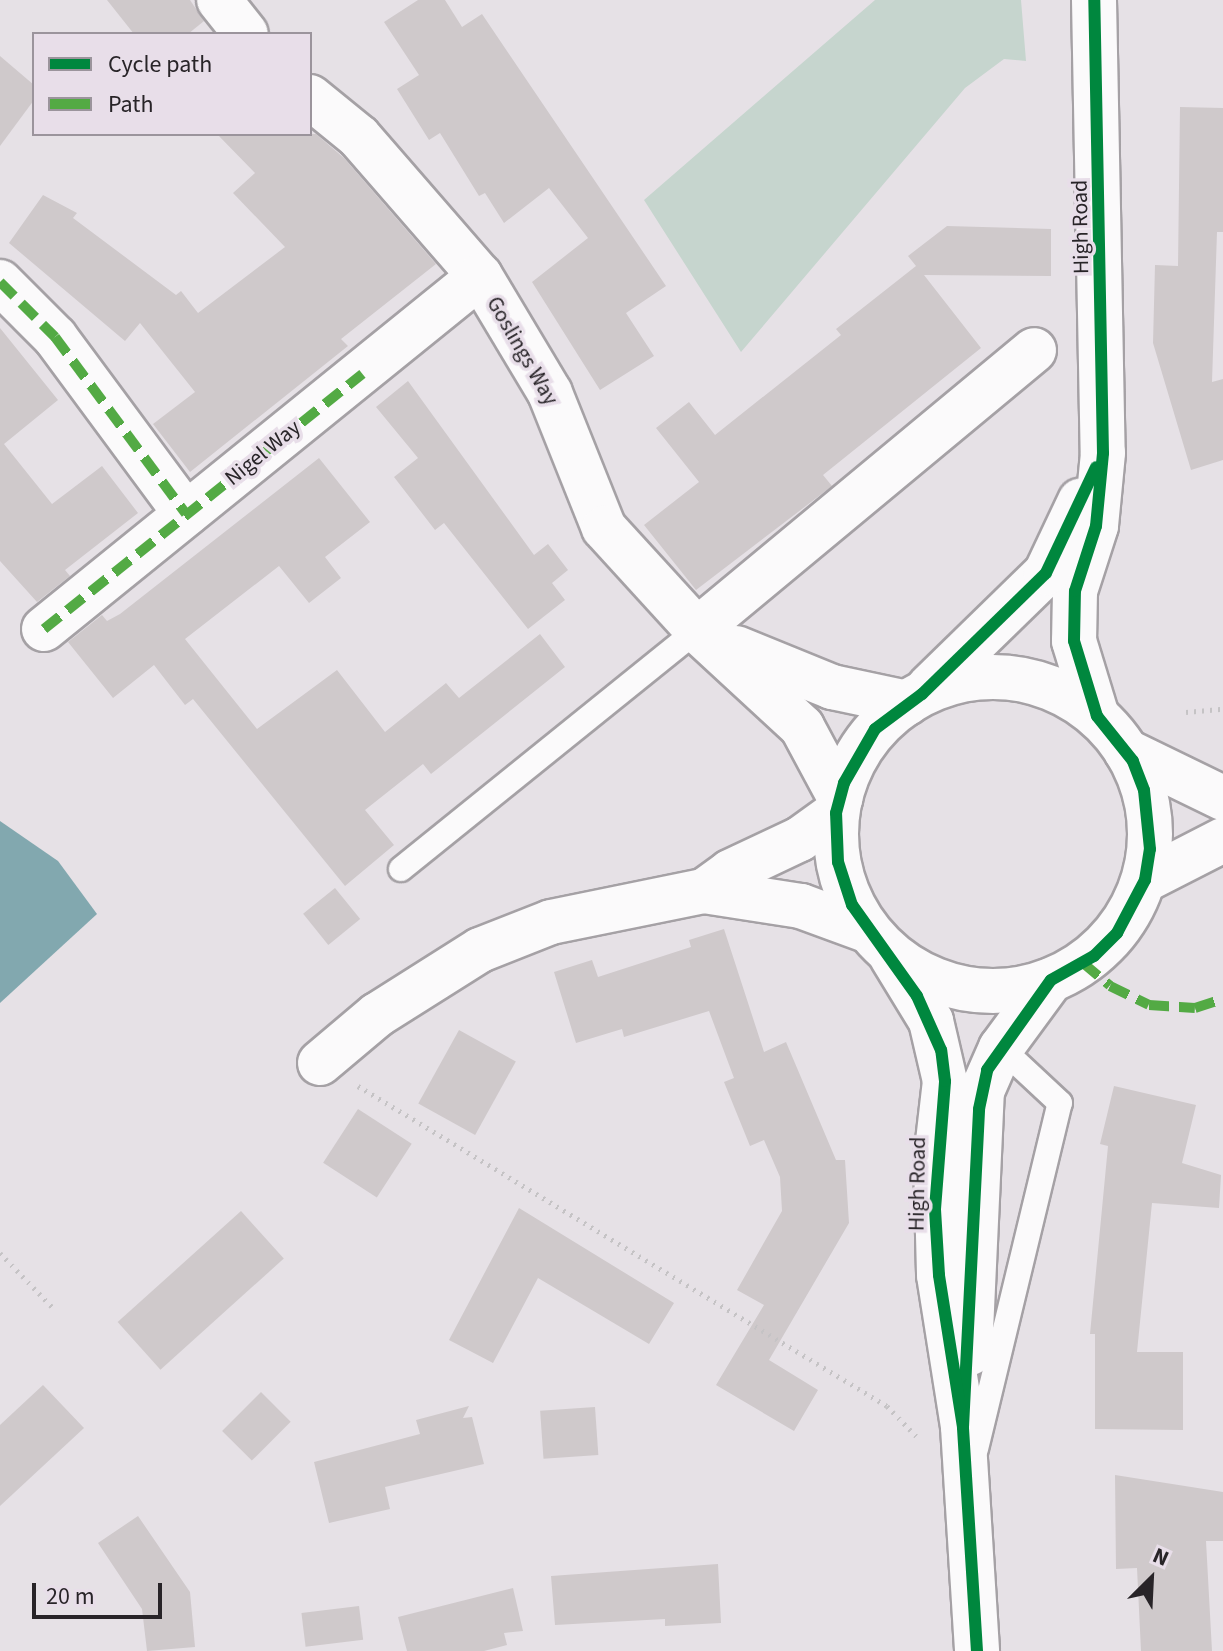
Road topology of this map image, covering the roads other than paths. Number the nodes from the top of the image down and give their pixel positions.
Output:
1 (219, 0) edge
2 (1094, 0) edge
3 (244, 32) edge
4 (312, 99) edge
5 (480, 276) junction
6 (0, 282) edge
7 (1034, 350) dead end
8 (1103, 453) junction
9 (186, 514) junction
10 (44, 629) dead end
11 (697, 630) junction
12 (914, 698) junction
13 (1097, 716) junction
14 (1126, 751) junction
15 (1223, 798) edge
16 (838, 806) junction
17 (1223, 840) edge
18 (401, 869) dead end
19 (1145, 880) junction
20 (704, 891) junction
21 (880, 943) junction
22 (1051, 980) junction
23 (1001, 1048) junction
24 (320, 1063) road end
25 (963, 1427) junction
26 (966, 1487) junction
27 (977, 1651) edge

1 - 3 street
2 - 8 street, High Road
4 - 5 street, Goslings Way
5 - 9 street, Nigel Way
5 - 11 street, Goslings Way
6 - 9 street
7 - 11 street
8 - 12 street, High Road
8 - 13 street, High Road
9 - 10 street, Nigel Way
11 - 12 street, Goslings Way
11 - 16 street, Goslings Way
11 - 18 lane
12 - 13 street
12 - 16 street, High Road
13 - 14 street
14 - 15 street
14 - 19 street
16 - 20 street
16 - 21 street, High Road
17 - 19 street
19 - 22 street
20 - 21 street
20 - 24 street
21 - 22 street
21 - 25 street, High Road
22 - 23 street, High Road
23 - 25 street, High Road
23 - 26 lane
25 - 26 street, High Road
26 - 27 street, High Road

